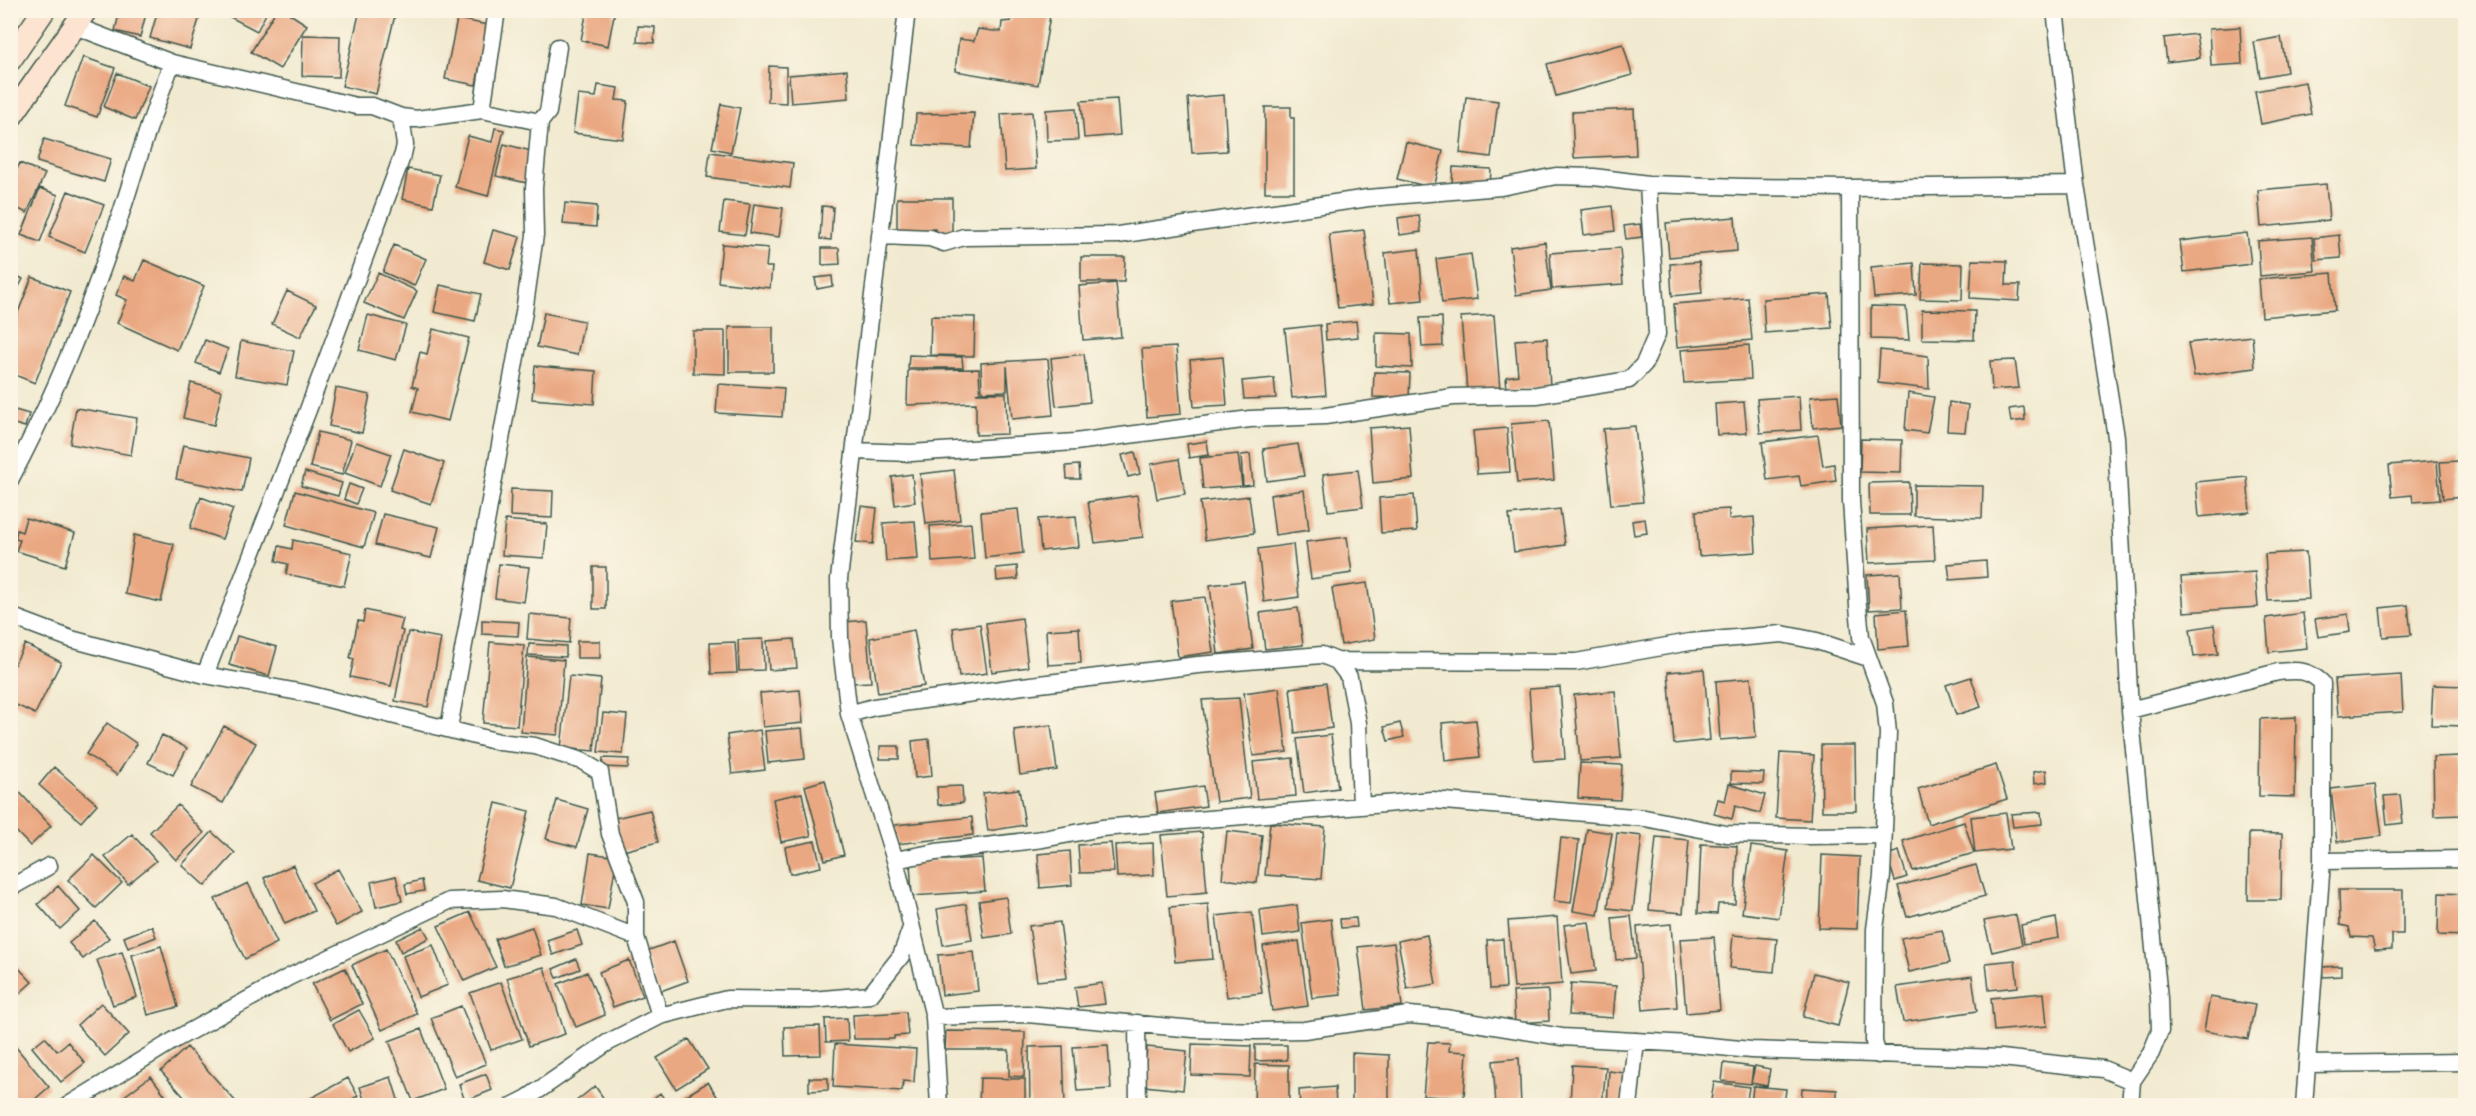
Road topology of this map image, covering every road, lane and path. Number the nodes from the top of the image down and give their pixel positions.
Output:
1 (44, 10) edge
2 (497, 10) edge
3 (908, 10) edge
4 (2055, 10) edge
5 (80, 18) edge
6 (558, 47) dead end
7 (13, 53) edge
8 (172, 63) junction
9 (482, 110) junction
10 (401, 117) junction
11 (10, 118) edge
12 (540, 122) junction
13 (1647, 184) junction
14 (2076, 185) junction
15 (1850, 188) junction
16 (880, 236) junction
17 (855, 451) junction
18 (10, 480) edge
19 (10, 616) edge
20 (1868, 658) junction
21 (1337, 661) junction
22 (205, 675) junction
23 (2130, 710) junction
24 (849, 714) junction
25 (449, 728) junction
26 (1361, 806) junction
27 (1882, 835) junction
28 (2466, 859) edge
29 (895, 860) junction
30 (2322, 861) junction
31 (49, 866) dead end
32 (10, 888) edge
33 (911, 928) junction
34 (636, 937) junction
35 (660, 1016) junction
36 (934, 1017) junction
37 (1137, 1023) junction
38 (1636, 1041) junction
39 (1872, 1051) junction
40 (2466, 1062) edge
41 (2307, 1064) junction
42 (2132, 1081) junction
43 (67, 1106) edge
44 (512, 1106) edge
45 (939, 1106) edge
46 (1138, 1106) edge
47 (1629, 1106) edge
48 (2130, 1106) edge
49 (2304, 1106) edge

1 - 7 main road
2 - 9 street
3 - 16 street
4 - 14 street
5 - 8 street
5 - 11 main road
6 - 12 street
8 - 10 street
8 - 18 street
9 - 10 street
9 - 12 street
10 - 22 street
12 - 25 street
13 - 15 street
13 - 16 street
13 - 17 street
14 - 15 street
14 - 23 street
15 - 20 street
16 - 17 street
17 - 24 street
19 - 22 street
20 - 21 street
20 - 27 street
21 - 24 street
21 - 26 street
22 - 25 street
23 - 30 street
23 - 42 street
24 - 29 street
25 - 34 street
26 - 27 street
26 - 29 street
27 - 39 street
28 - 30 street
29 - 33 street
30 - 41 street
31 - 32 street
33 - 35 street
33 - 36 street
34 - 35 street
34 - 43 street
35 - 44 street
36 - 37 street
36 - 45 street
37 - 38 street
37 - 46 street
38 - 39 street
38 - 47 street
39 - 42 street
40 - 41 street
41 - 49 street
42 - 48 street

